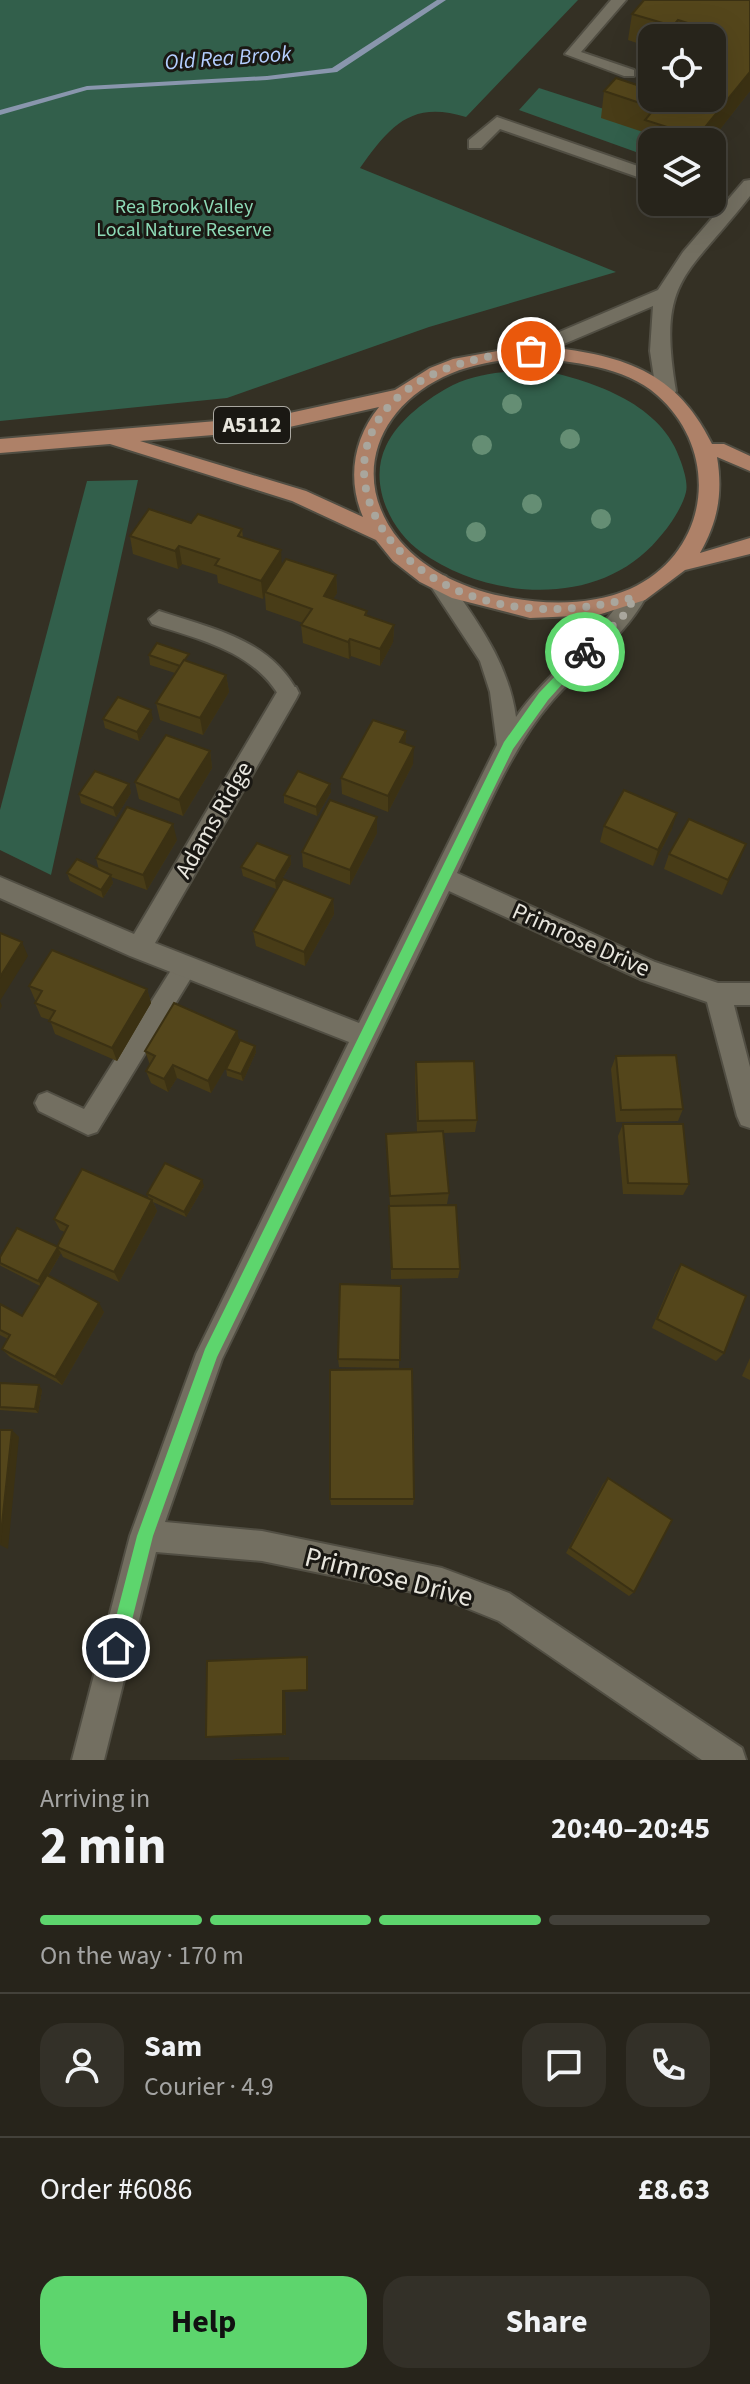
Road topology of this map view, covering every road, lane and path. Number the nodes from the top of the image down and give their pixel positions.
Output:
1 (619, 0) edge
2 (629, 73) dead end
3 (475, 144) dead end
4 (638, 172) edge
5 (750, 185) edge
6 (726, 204) edge
7 (734, 207) junction
8 (664, 294) junction
9 (531, 351) junction
10 (666, 391) junction
11 (399, 396) junction
12 (103, 437) junction
13 (0, 446) edge
14 (717, 449) junction
15 (750, 464) edge
16 (384, 535) junction
17 (750, 546) edge
18 (690, 564) junction
19 (439, 582) junction
20 (635, 597) junction
21 (159, 619) dead end
22 (288, 693) joint
23 (508, 745) junction
24 (446, 879) junction
25 (0, 887) edge
26 (139, 948) junction
27 (186, 966) junction
28 (718, 994) junction
29 (750, 994) edge
30 (366, 1037) junction
31 (47, 1103) dead end
32 (750, 1116) edge
33 (145, 1536) junction
34 (88, 1760) edge
35 (730, 1760) edge

1 - 2 lane
3 - 4 street
5 - 7 street
6 - 7 street
7 - 8 street
8 - 9 street
8 - 10 street
9 - 10 main road
9 - 11 main road
10 - 14 main road
11 - 12 main road, A5112
11 - 16 main road
12 - 13 main road, A5112
12 - 16 main road, A5112
14 - 15 main road
14 - 18 main road
16 - 19 main road
17 - 18 main road
18 - 20 main road
19 - 20 main road
19 - 23 street
20 - 23 street
21 - 22 lane
22 - 26 street, Adams Ridge
23 - 24 street
24 - 28 street, Primrose Drive
24 - 30 street
25 - 26 street
26 - 27 street
27 - 30 street
27 - 31 lane
28 - 29 street, Primrose Drive
28 - 32 street
30 - 33 street
33 - 34 street
33 - 35 street, Primrose Drive

